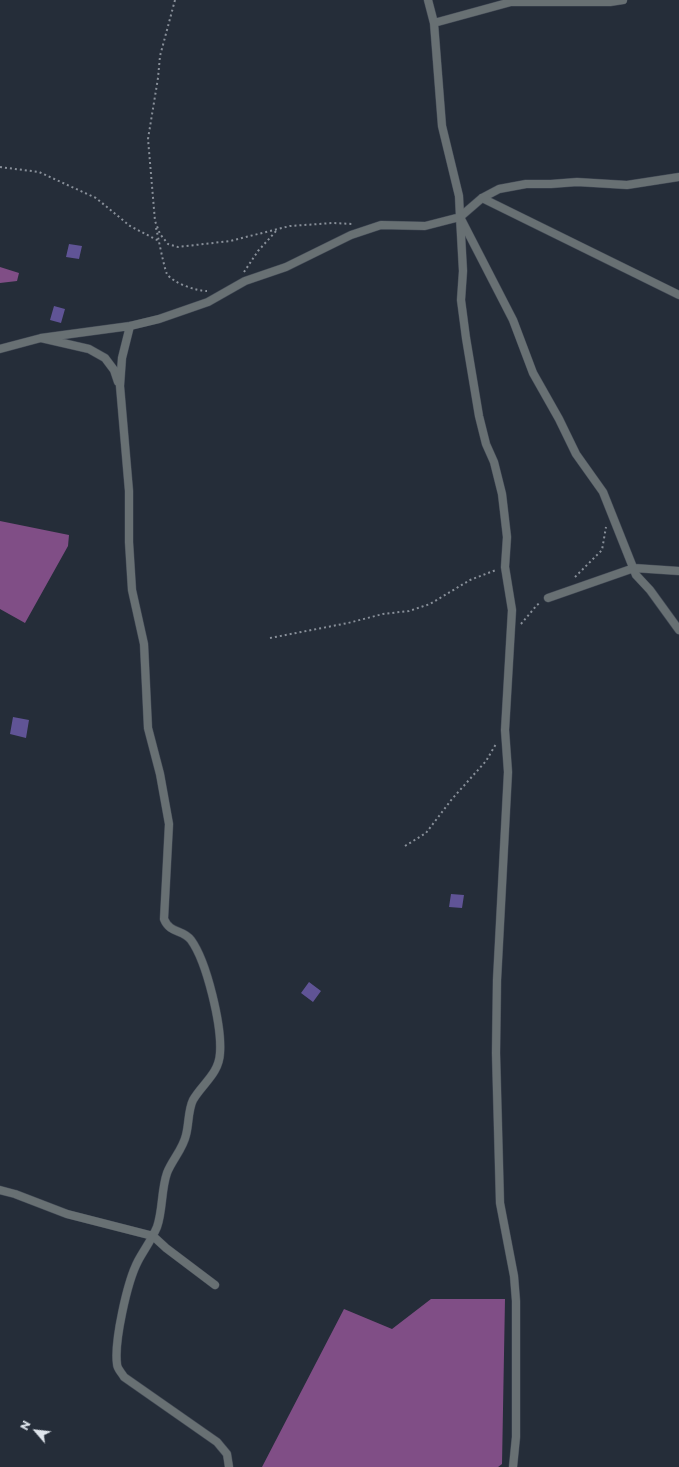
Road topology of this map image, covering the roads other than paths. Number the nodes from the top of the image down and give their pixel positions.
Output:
1 (428, 0) edge
2 (623, 0) edge
3 (434, 23) junction
4 (679, 177) edge
5 (482, 198) junction
6 (460, 217) junction
7 (679, 295) edge
8 (130, 326) junction
9 (41, 338) junction
10 (0, 349) edge
11 (120, 386) junction
12 (634, 568) junction
13 (679, 571) edge
14 (548, 598) road end
15 (679, 630) edge
16 (0, 1190) edge
17 (153, 1236) junction
18 (215, 1285) dead end
19 (229, 1467) edge
20 (514, 1467) edge

1 - 3 street
2 - 3 street
3 - 6 street
4 - 5 street
5 - 6 street
5 - 7 street
6 - 8 street
6 - 12 street
6 - 20 street
8 - 9 street
8 - 11 street
9 - 10 street
9 - 11 street
11 - 17 street
12 - 13 street
12 - 14 street
12 - 15 street
16 - 17 street
17 - 18 street
17 - 19 street

